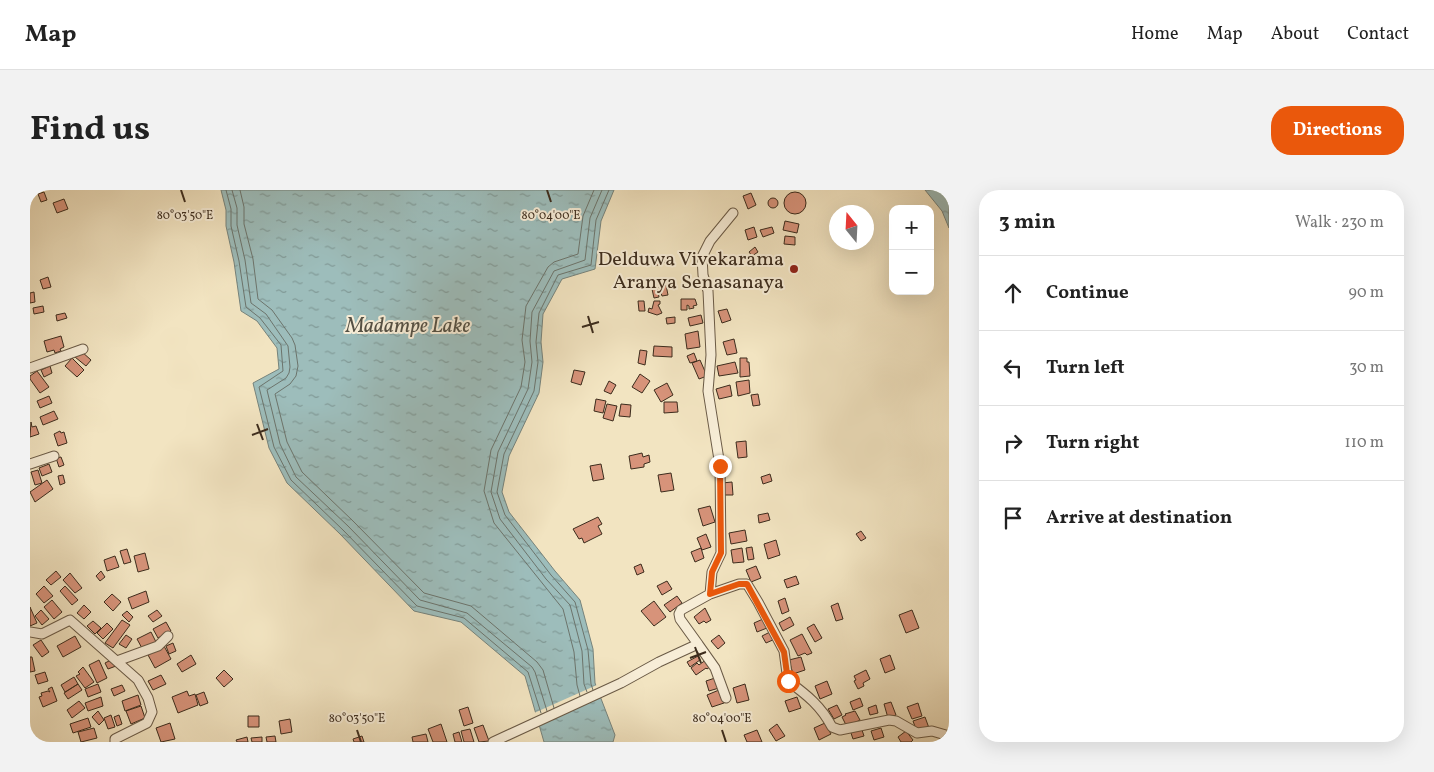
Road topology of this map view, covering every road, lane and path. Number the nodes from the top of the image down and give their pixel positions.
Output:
1 (732, 213) dead end
2 (83, 349) dead end
3 (30, 368) edge
4 (54, 456) dead end
5 (30, 464) edge
6 (710, 594) junction
7 (30, 632) edge
8 (168, 636) dead end
9 (698, 644) junction
10 (116, 661) junction
11 (726, 698) dead end
12 (949, 737) edge
13 (114, 742) edge
14 (493, 742) edge
15 (948, 742) edge

1 - 6 street
2 - 3 street
4 - 5 street
6 - 9 street
6 - 12 street
7 - 10 street
8 - 10 street
9 - 11 street
9 - 14 street
10 - 13 street
12 - 15 street

